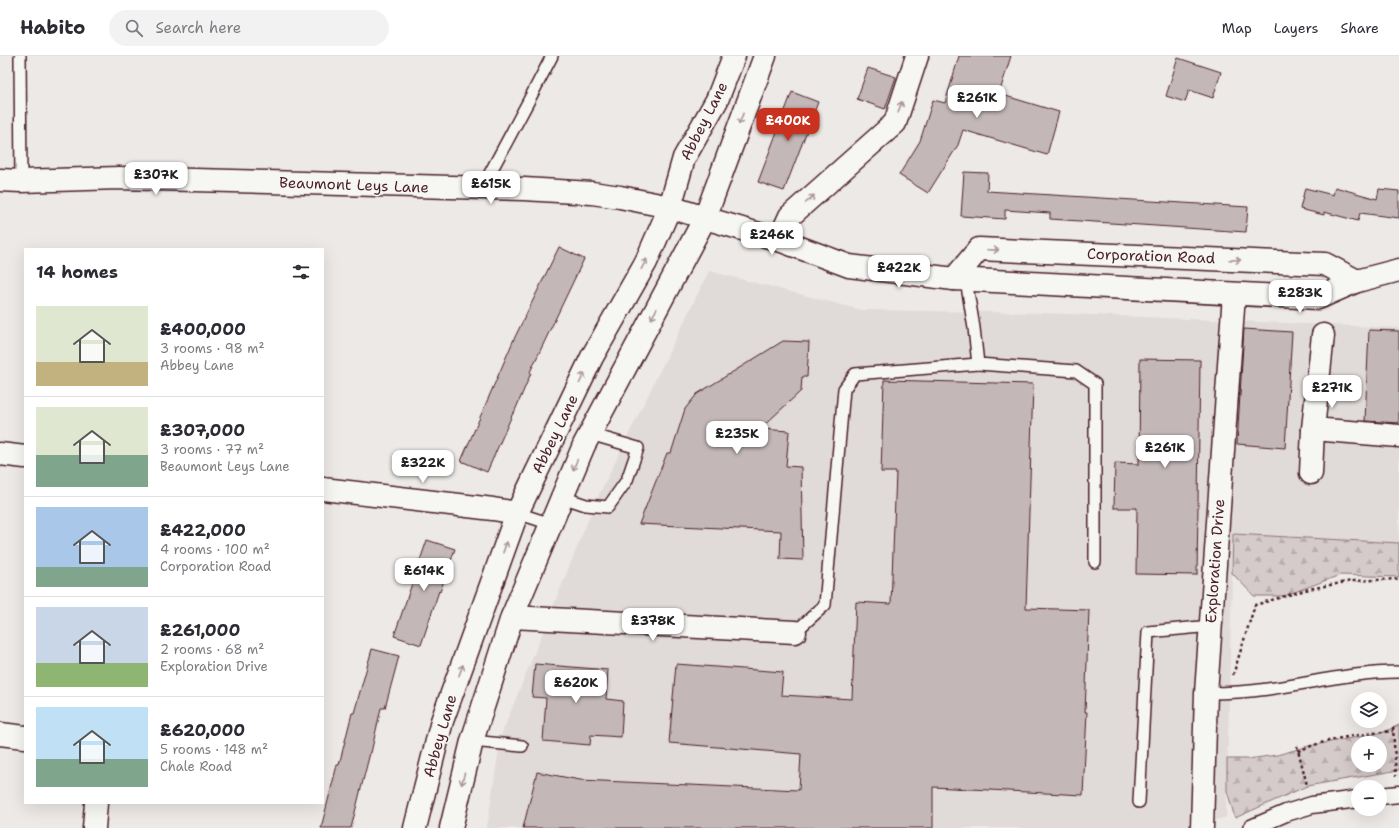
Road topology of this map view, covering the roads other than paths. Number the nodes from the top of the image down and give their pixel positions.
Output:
1 (20, 56) edge
2 (552, 56) edge
3 (734, 56) edge
4 (765, 56) edge
5 (917, 56) edge
6 (10, 180) edge
7 (482, 188) junction
8 (670, 207) junction
9 (705, 218) junction
10 (779, 240) junction
11 (1399, 270) edge
12 (960, 279) junction
13 (1357, 281) junction
14 (1234, 294) junction
15 (1322, 335) dead end
16 (978, 364) junction
17 (1313, 429) junction
18 (590, 434) junction
19 (1399, 436) edge
20 (0, 454) edge
21 (24, 457) edge
22 (1311, 473) dead end
23 (324, 489) edge
24 (562, 497) junction
25 (517, 513) junction
26 (551, 524) junction
27 (1095, 562) dead end
28 (512, 617) junction
29 (1211, 626) junction
30 (795, 632) joint
31 (1399, 672) edge
32 (1206, 693) junction
33 (0, 734) edge
34 (24, 737) edge
35 (472, 741) junction
36 (522, 746) dead end
37 (1398, 794) edge
38 (1387, 795) edge
39 (1351, 800) edge
40 (1139, 802) dead end
41 (96, 804) edge
42 (94, 828) edge
43 (415, 828) edge
44 (451, 828) edge
45 (1202, 828) edge
46 (1251, 828) edge

1 - 6 lane
2 - 7 lane
3 - 8 street, Abbey Lane
4 -> 9 street, Abbey Lane
10 -> 5 street
6 - 7 street, Beaumont Leys Lane
7 - 8 street, Beaumont Leys Lane
8 - 9 street, Beaumont Leys Lane
25 -> 8 street, Abbey Lane
9 - 10 street
9 -> 18 street, Abbey Lane
10 - 12 street
11 - 13 street
12 -> 13 street, Corporation Road
12 - 14 street
12 - 16 lane
13 - 14 street
14 - 29 street, Exploration Drive
15 - 17 street
16 - 27 lane
16 - 30 lane
17 - 19 street
17 - 22 street
18 -> 24 street, Abbey Lane
18 - 24 lane
20 - 21 street
23 - 25 street
24 - 26 street, Abbey Lane
25 - 26 lane
43 -> 25 street, Abbey Lane
26 - 28 street, Abbey Lane
28 - 30 street
28 - 35 street, Abbey Lane
29 - 32 street, Exploration Drive
29 - 40 lane
31 - 32 lane
32 - 45 street, Exploration Drive
33 - 34 street
35 - 36 lane
35 -> 44 street, Abbey Lane
37 - 38 street
39 - 46 street
41 - 42 street

